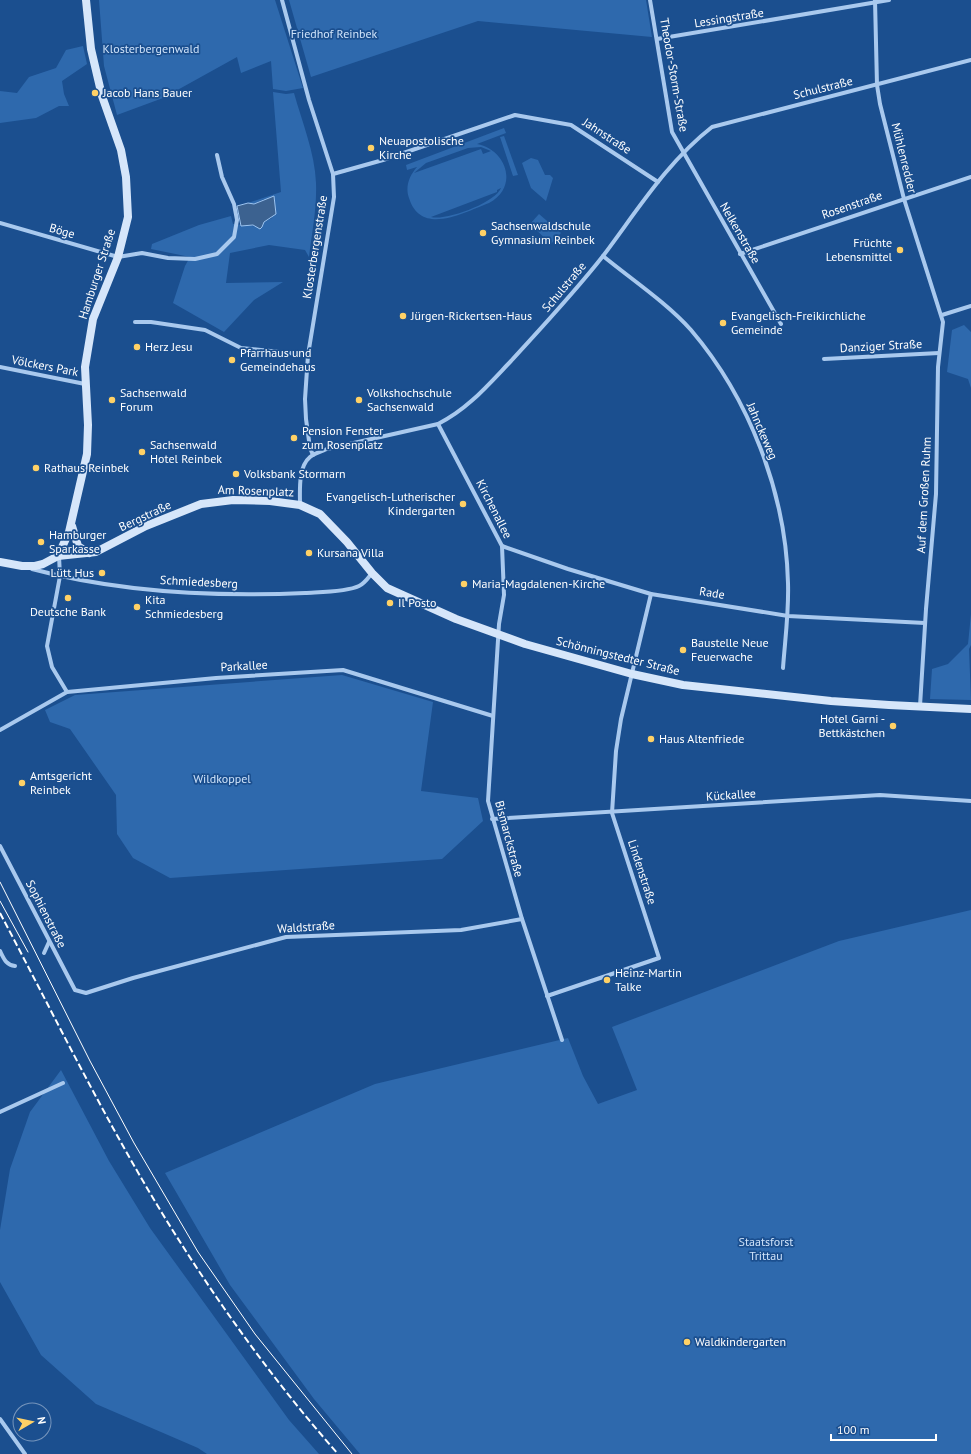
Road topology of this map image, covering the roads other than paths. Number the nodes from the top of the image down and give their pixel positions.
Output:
1 (86, 0) edge
2 (282, 0) edge
3 (650, 0) edge
4 (890, 0) edge
5 (875, 2) edge
6 (657, 39) junction
7 (971, 60) edge
8 (877, 85) junction
9 (682, 153) junction
10 (217, 154) dead end
11 (333, 174) junction
12 (971, 177) edge
13 (658, 182) junction
14 (904, 199) junction
15 (0, 223) edge
16 (740, 254) junction
17 (603, 256) junction
18 (118, 257) junction
19 (971, 306) edge
20 (942, 315) junction
21 (135, 322) dead end
22 (780, 324) dead end
23 (938, 353) junction
24 (308, 355) junction
25 (824, 359) dead end
26 (0, 367) edge
27 (86, 384) junction
28 (438, 424) junction
29 (313, 455) junction
30 (211, 502) joint
31 (300, 505) junction
32 (71, 522) junction
33 (69, 532) junction
34 (502, 546) junction
35 (90, 553) junction
36 (73, 554) junction
37 (58, 556) junction
38 (0, 562) edge
39 (22, 566) junction
40 (372, 573) junction
41 (60, 576) junction
42 (651, 594) junction
43 (788, 616) junction
44 (925, 623) junction
45 (499, 635) junction
46 (783, 668) dead end
47 (632, 674) junction
48 (67, 692) junction
49 (920, 706) junction
50 (971, 709) edge
51 (493, 716) junction
52 (0, 730) edge
53 (971, 801) edge
54 (612, 812) junction
55 (492, 819) junction
56 (0, 846) edge
57 (522, 919) junction
58 (49, 942) junction
59 (0, 951) edge
60 (44, 953) dead end
61 (5, 961) junction
62 (0, 963) edge
63 (15, 966) dead end
64 (75, 990) joint
65 (547, 996) junction
66 (562, 1040) dead end
67 (63, 1083) dead end
68 (0, 1112) edge
69 (0, 1419) edge
70 (25, 1454) edge

1 - 18 main road, Hamburger Straße
2 - 11 street, Klosterbergenstraße
3 - 6 street, Theodor-Storm-Straße
4 - 5 street, Lessingstraße
5 - 6 street, Lessingstraße
5 - 8 street, Mühlenredder
6 - 9 street, Theodor-Storm-Straße
7 - 8 street, Schulstraße
8 - 9 street, Schulstraße
8 - 14 street, Mühlenredder
9 - 13 street, Schulstraße
9 - 16 street, Nelkenstraße
10 - 18 street
11 - 13 street, Jahnstraße
11 - 24 street, Klosterbergenstraße
12 - 14 street, Rosenstraße
13 - 17 street, Schulstraße
14 - 16 street, Rosenstraße
14 - 20 street, Mühlenredder
15 - 18 street, Böge
16 - 22 street, Nelkenstraße
17 - 28 street, Schulstraße
17 - 43 street, Jahnckeweg
18 - 27 main road, Hamburger Straße
19 - 20 street
20 - 23 street, Auf dem Großen Ruhm
21 - 24 street
23 - 25 street, Danziger Straße
23 - 44 street, Auf dem Großen Ruhm
24 - 29 street, Klosterbergenstraße
26 - 27 street, Völckers Park
27 - 32 main road, Hamburger Straße
28 - 29 street, Schulstraße
28 - 34 street, Kirchenallee
29 - 31 street, Am Rosenplatz
30 - 31 main road, Am Rosenplatz
30 - 35 main road, Bergstraße
31 - 40 main road, Am Rosenplatz
32 - 33 main road, Hamburger Straße
32 - 35 main road
33 - 36 main road
33 - 37 main road, Hamburger Straße
34 - 42 street, Rade
34 - 45 street, Kirchenallee
35 - 36 main road, Bergstraße
36 - 37 main road, Bergstraße
37 - 39 main road, Bergstraße
37 - 41 street
38 - 39 main road, Bergstraße
39 - 41 street, Schmiedesberg
40 - 41 street, Schmiedesberg
40 - 45 main road, Schönningstedter Straße
41 - 48 street
42 - 43 street, Rade
42 - 47 street, Lindenstraße
43 - 44 street, Rade
43 - 46 street, Jahnckeweg
44 - 49 street, Auf dem Großen Ruhm
45 - 47 main road, Schönningstedter Straße
45 - 51 street, Bismarckstraße
47 - 49 main road, Schönningstedter Straße
47 - 54 street, Lindenstraße
48 - 51 street, Parkallee
48 - 52 street, Parkallee
49 - 50 main road, Schönningstedter Straße
51 - 55 street, Bismarckstraße
53 - 54 street, Kückallee
54 - 55 street, Kückallee
54 - 65 street, Lindenstraße
55 - 57 street, Bismarckstraße
56 - 58 street, Sophienstraße
57 - 64 street, Waldstraße
57 - 65 street, Bismarckstraße
58 - 60 street
58 - 64 street, Sophienstraße
59 - 61 street
61 - 62 street
61 - 63 street
65 - 66 street, Bismarckstraße
67 - 68 street
69 - 70 street

